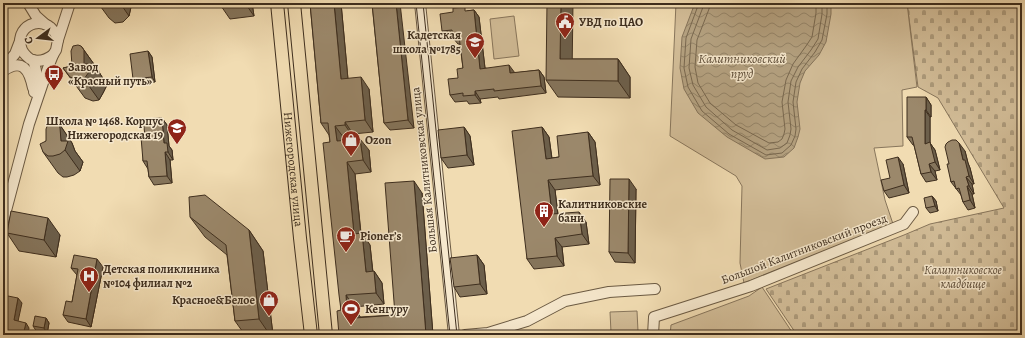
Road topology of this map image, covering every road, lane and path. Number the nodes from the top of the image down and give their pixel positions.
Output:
1 (28, 3) edge
2 (70, 3) edge
3 (277, 3) edge
4 (294, 3) edge
5 (420, 3) edge
6 (64, 20) junction
7 (47, 25) junction
8 (25, 29) junction
9 (20, 39) junction
10 (58, 40) junction
11 (53, 55) junction
12 (12, 58) junction
13 (31, 59) junction
14 (3, 68) edge
15 (3, 71) edge
16 (34, 90) junction
17 (34, 110) junction
18 (913, 212) dead end
19 (3, 222) edge
20 (655, 289) dead end
21 (311, 335) edge
22 (326, 335) edge
23 (454, 335) edge
24 (465, 335) edge
25 (653, 335) edge

1 - 7 street
1 - 8 street
2 - 6 street
3 - 21 main road, Нижегородская улица
4 - 22 main road, Нижегородская улица
5 - 23 street, Большая Калитниковская улица
6 - 7 street
6 - 10 street
7 - 8 street
7 - 10 street
8 - 9 street
9 - 12 street
9 - 13 street
10 - 11 street
11 - 13 street
11 - 17 street
12 - 13 street
12 - 14 street
13 - 16 street
15 - 16 street
16 - 17 street
17 - 19 street
18 - 25 street, Большой Калитниковский проезд
20 - 24 street

